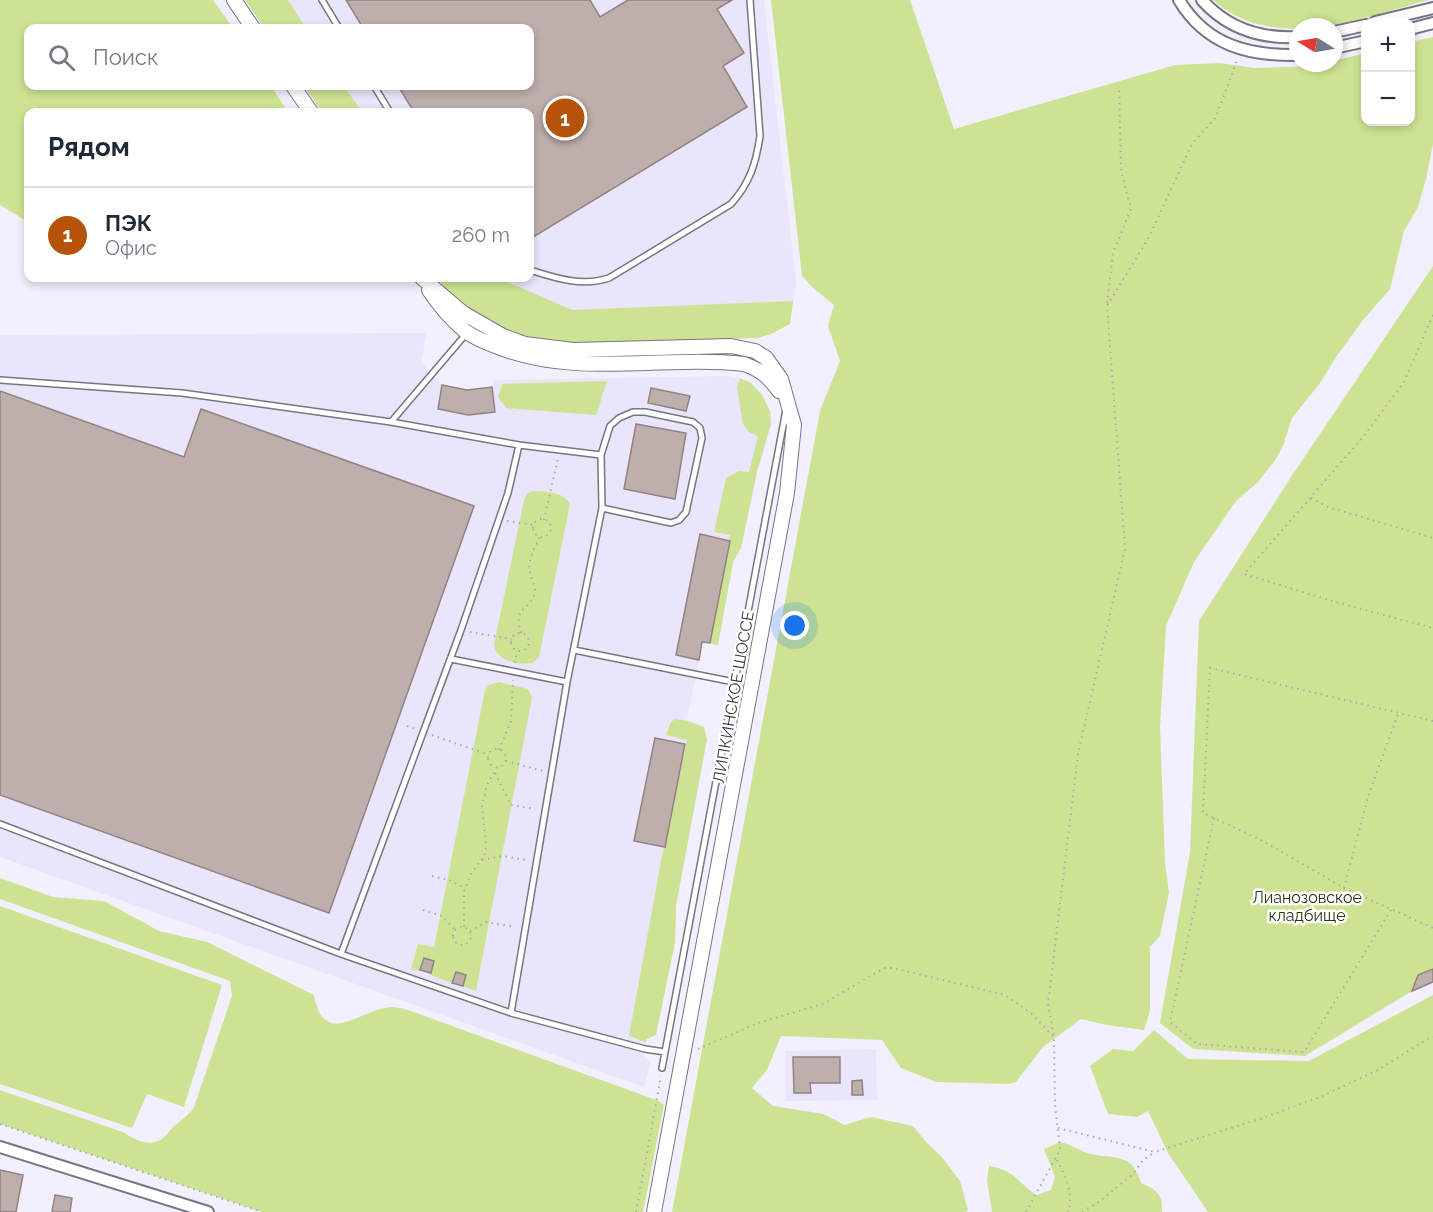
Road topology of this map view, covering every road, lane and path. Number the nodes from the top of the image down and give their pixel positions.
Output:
1 (234, 0) edge
2 (322, 0) edge
3 (750, 0) edge
4 (1179, 0) edge
5 (1202, 0) edge
6 (1433, 8) edge
7 (1392, 18) edge
8 (1433, 23) edge
9 (250, 24) edge
10 (337, 24) edge
11 (1361, 26) edge
12 (1415, 28) edge
13 (1343, 30) edge
14 (1289, 37) edge
15 (1361, 42) edge
16 (1343, 46) edge
17 (1242, 49) junction
18 (1289, 55) edge
19 (1119, 86) dead end
20 (296, 90) edge
21 (376, 90) edge
22 (308, 108) edge
23 (388, 108) edge
24 (534, 271) edge
25 (426, 282) edge
26 (1107, 306) junction
27 (1433, 315) edge
28 (471, 326) junction
29 (722, 363) junction
30 (774, 368) junction
31 (0, 380) edge
32 (788, 403) junction
33 (391, 422) junction
34 (519, 445) junction
35 (560, 450) junction
36 (602, 455) junction
37 (1311, 498) junction
38 (602, 508) junction
39 (499, 519) junction
40 (544, 520) junction
41 (534, 525) junction
42 (540, 537) junction
43 (1433, 538) edge
44 (1433, 628) edge
45 (461, 630) junction
46 (521, 633) junction
47 (512, 639) junction
48 (574, 650) junction
49 (517, 651) junction
50 (451, 659) junction
51 (514, 672) junction
52 (567, 682) junction
53 (734, 682) junction
54 (1398, 714) junction
55 (1433, 721) edge
56 (407, 726) dead end
57 (424, 732) junction
58 (498, 750) junction
59 (489, 755) junction
60 (506, 761) junction
61 (497, 767) junction
62 (495, 773) junction
63 (552, 773) junction
64 (546, 811) junction
65 (1214, 818) junction
66 (0, 824) edge
67 (482, 860) junction
68 (537, 861) junction
69 (432, 876) dead end
70 (465, 888) junction
71 (1344, 888) junction
72 (423, 910) dead end
73 (1391, 910) junction
74 (464, 927) junction
75 (1433, 928) edge
76 (525, 929) junction
77 (455, 930) junction
78 (470, 931) junction
79 (341, 954) junction
80 (511, 1013) junction
81 (1054, 1036) junction
82 (1433, 1037) edge
83 (665, 1052) junction
84 (684, 1055) junction
85 (662, 1068) joint
86 (0, 1124) edge
87 (1058, 1128) junction
88 (0, 1147) edge
89 (1155, 1152) junction
90 (1057, 1160) junction
91 (208, 1212) edge
92 (262, 1212) edge
93 (636, 1212) edge
94 (654, 1212) edge
95 (1026, 1212) edge
96 (1068, 1212) edge
97 (1082, 1212) edge

1 - 9 street
2 - 10 lane
3 - 24 lane
4 - 17 street
5 - 14 street
6 - 7 street
8 - 12 street
11 - 13 street
15 - 16 street
17 - 18 street
17 - 26 path
19 - 26 path
20 - 22 street
21 - 23 lane
25 - 28 street, ЛИПКИНСКОЕ ШОССЕ
26 - 81 path
27 - 37 path
28 - 29 street, ЛИПКИНСКОЕ ШОССЕ
28 - 30 street, ЛИПКИНСКОЕ ШОССЕ
28 - 33 lane
29 - 30 street
29 - 32 street, ЛИПКИНСКОЕ ШОССЕ
30 - 32 street, ЛИПКИНСКОЕ ШОССЕ
31 - 33 lane
32 - 53 lane
32 - 84 street, ЛИПКИНСКОЕ ШОССЕ
33 - 34 lane
34 - 35 lane
34 - 39 lane
35 - 36 lane
35 - 40 path
36 - 38 lane
36 - 38 lane
37 - 43 path
37 - 44 path
38 - 48 lane
39 - 41 path
39 - 45 lane
40 - 41 path
40 - 42 path
41 - 42 path
42 - 46 path
45 - 47 path
45 - 50 lane
46 - 47 path
46 - 49 path
47 - 49 path
48 - 52 lane
48 - 53 lane
49 - 51 path
50 - 51 lane
50 - 57 lane
51 - 52 lane
51 - 58 path
52 - 63 lane
53 - 83 lane
54 - 55 path
54 - 65 path
54 - 71 path
56 - 57 path
57 - 59 path
57 - 79 lane
58 - 59 path
58 - 60 path
59 - 61 path
60 - 61 path
60 - 63 path
61 - 62 path
62 - 64 path
62 - 67 path
63 - 64 lane
64 - 68 lane
65 - 71 path
65 - 73 path
66 - 79 lane
67 - 68 path
67 - 70 path
68 - 76 lane
69 - 70 path
70 - 74 path
71 - 73 path
72 - 77 path
73 - 75 path
74 - 77 path
74 - 78 path
76 - 78 path
76 - 80 lane
77 - 78 path
79 - 80 lane
80 - 83 lane
81 - 84 path
81 - 87 path
82 - 89 path
83 - 85 lane
84 - 94 street, ЛИПКИНСКОЕ ШОССЕ
85 - 93 path
86 - 92 path
87 - 89 path
87 - 90 path
88 - 91 street
89 - 97 path
90 - 95 path
90 - 96 path

